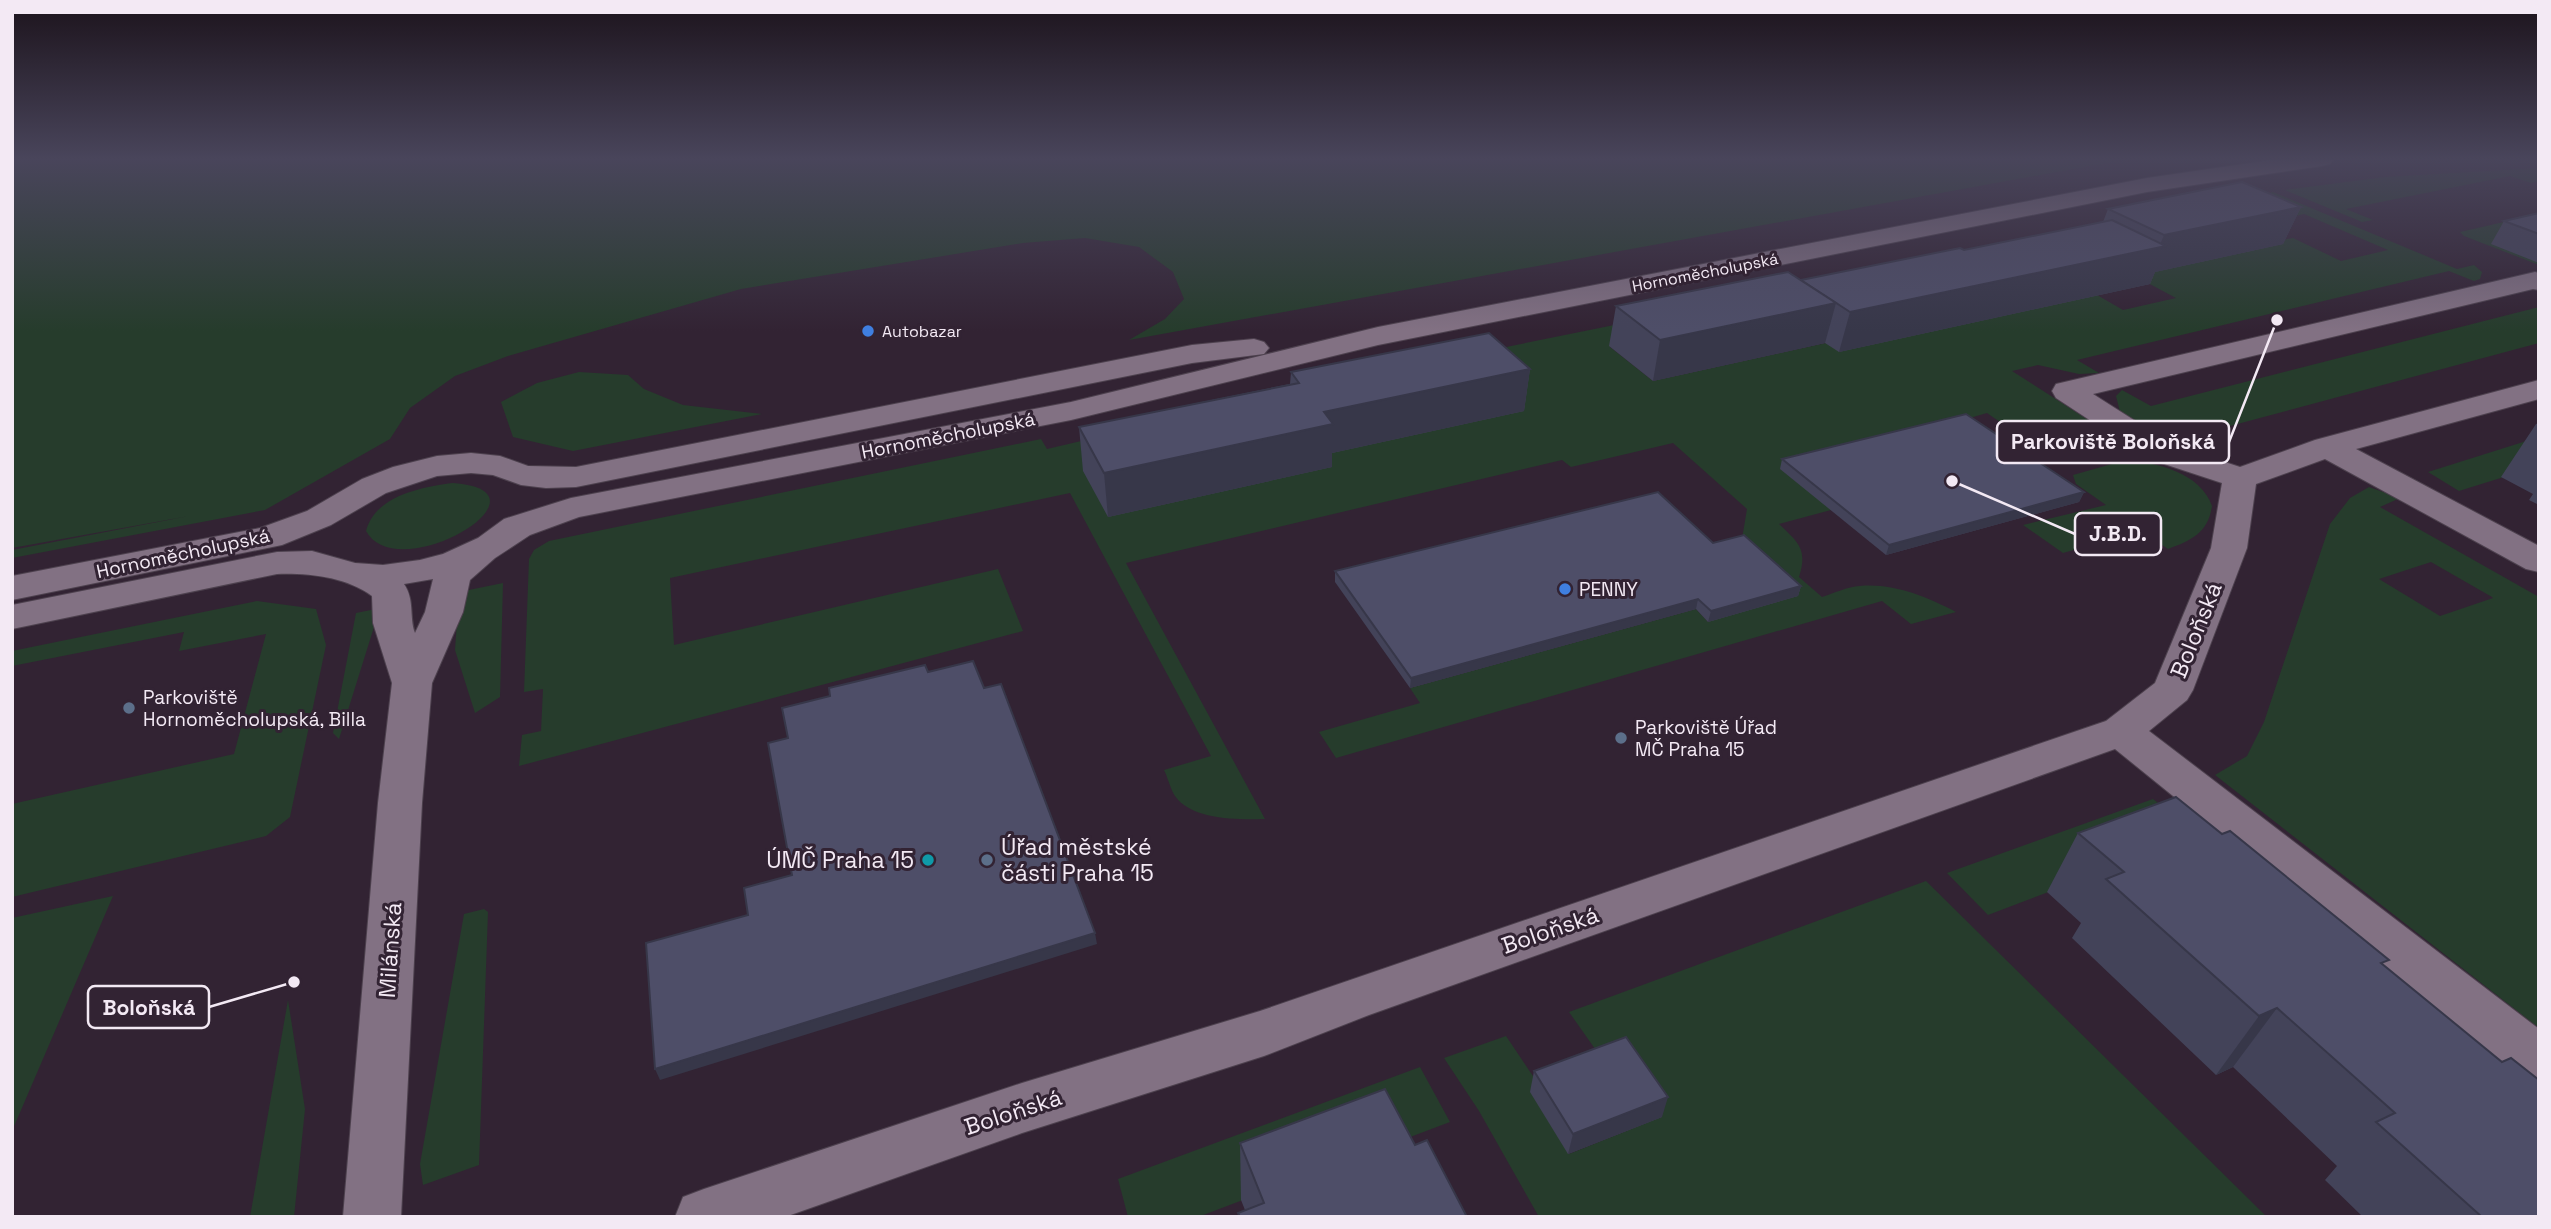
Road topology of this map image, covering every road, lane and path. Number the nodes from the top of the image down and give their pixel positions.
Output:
1 (1987, 216) edge
2 (2539, 282) edge
3 (1378, 336) junction
4 (2539, 388) edge
5 (2326, 447) junction
6 (522, 475) junction
7 (2240, 478) junction
8 (347, 501) junction
9 (504, 536) junction
10 (2539, 561) edge
11 (341, 570) junction
12 (12, 588) edge
13 (12, 617) edge
14 (412, 683) junction
15 (2121, 731) junction
16 (2539, 1060) edge
17 (372, 1217) edge
18 (704, 1217) edge

1 - 3 street, Hornoměcholupská
2 - 7 street
3 - 6 street, Hornoměcholupská
3 - 9 street, Hornoměcholupská
4 - 5 street
5 - 7 street
5 - 10 street
6 - 8 street, Hornoměcholupská
6 - 9 street
7 - 15 street, Boloňská
8 - 11 street, Hornoměcholupská
8 - 12 street, Hornoměcholupská
9 - 11 street, Hornoměcholupská
9 - 14 street, Milánská
11 - 13 street, Hornoměcholupská
11 - 14 street, Milánská
14 - 17 street, Milánská
15 - 16 street
15 - 18 street, Boloňská

